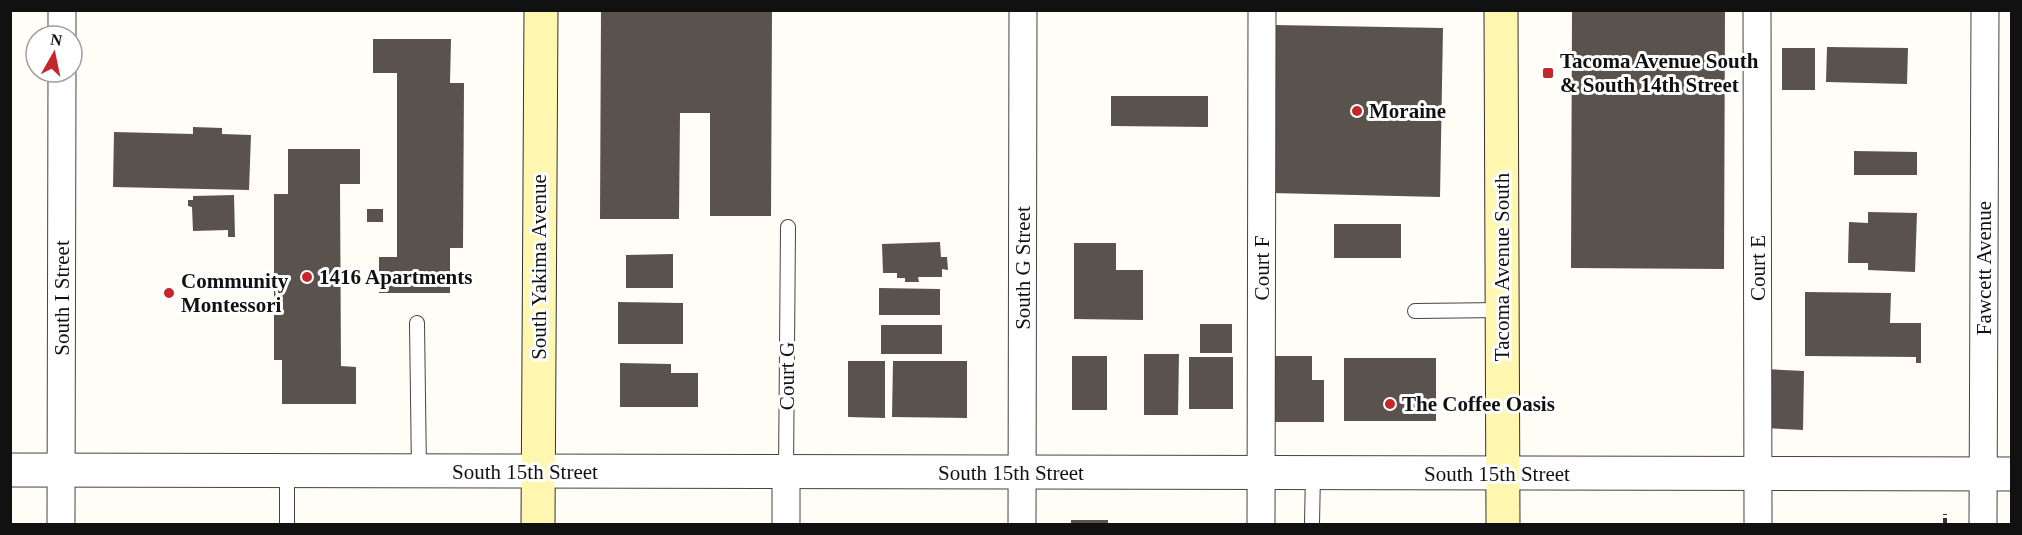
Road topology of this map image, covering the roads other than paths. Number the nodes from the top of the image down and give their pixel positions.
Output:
1 (541, 10) edge
2 (1023, 10) edge
3 (1263, 10) edge
4 (1501, 10) edge
5 (1757, 10) edge
6 (1985, 10) edge
7 (62, 84) edge
8 (788, 227) dead end
9 (1502, 310) junction
10 (1415, 311) dead end
11 (417, 323) dead end
12 (10, 470) edge
13 (61, 471) junction
14 (287, 471) junction
15 (419, 472) junction
16 (537, 472) junction
17 (786, 472) junction
18 (1022, 473) junction
19 (1261, 473) junction
20 (1313, 473) junction
21 (1503, 473) junction
22 (1758, 474) junction
23 (1997, 474) edge
24 (61, 525) edge
25 (287, 525) edge
26 (538, 525) edge
27 (786, 525) edge
28 (1022, 525) edge
29 (1261, 525) edge
30 (1312, 525) edge
31 (1503, 525) edge
32 (1758, 525) edge
33 (1983, 525) edge

1 - 16 main road, South Yakima Avenue
2 - 18 street, South G Street
3 - 19 street, Court F
4 - 9 main road, Tacoma Avenue South
5 - 22 street, Court E
6 - 23 street, Fawcett Avenue
7 - 13 street, South I Street
8 - 17 lane, Court G
9 - 10 lane
9 - 21 main road, Tacoma Avenue South
11 - 15 lane
12 - 13 street, South 15th Street
13 - 14 street, South 15th Street
13 - 24 street, South I Street
14 - 15 street, South 15th Street
14 - 25 lane
15 - 16 street, South 15th Street
16 - 17 street, South 15th Street
16 - 26 main road, South Yakima Avenue
17 - 18 street, South 15th Street
17 - 27 street, Court G
18 - 19 street, South 15th Street
18 - 28 street, South G Street
19 - 20 street, South 15th Street
19 - 29 street, Court F
20 - 21 street, South 15th Street
20 - 30 lane
21 - 22 street, South 15th Street
21 - 31 main road, Tacoma Avenue South
22 - 23 street, South 15th Street
22 - 32 street, Court E
23 - 33 street, Fawcett Avenue

